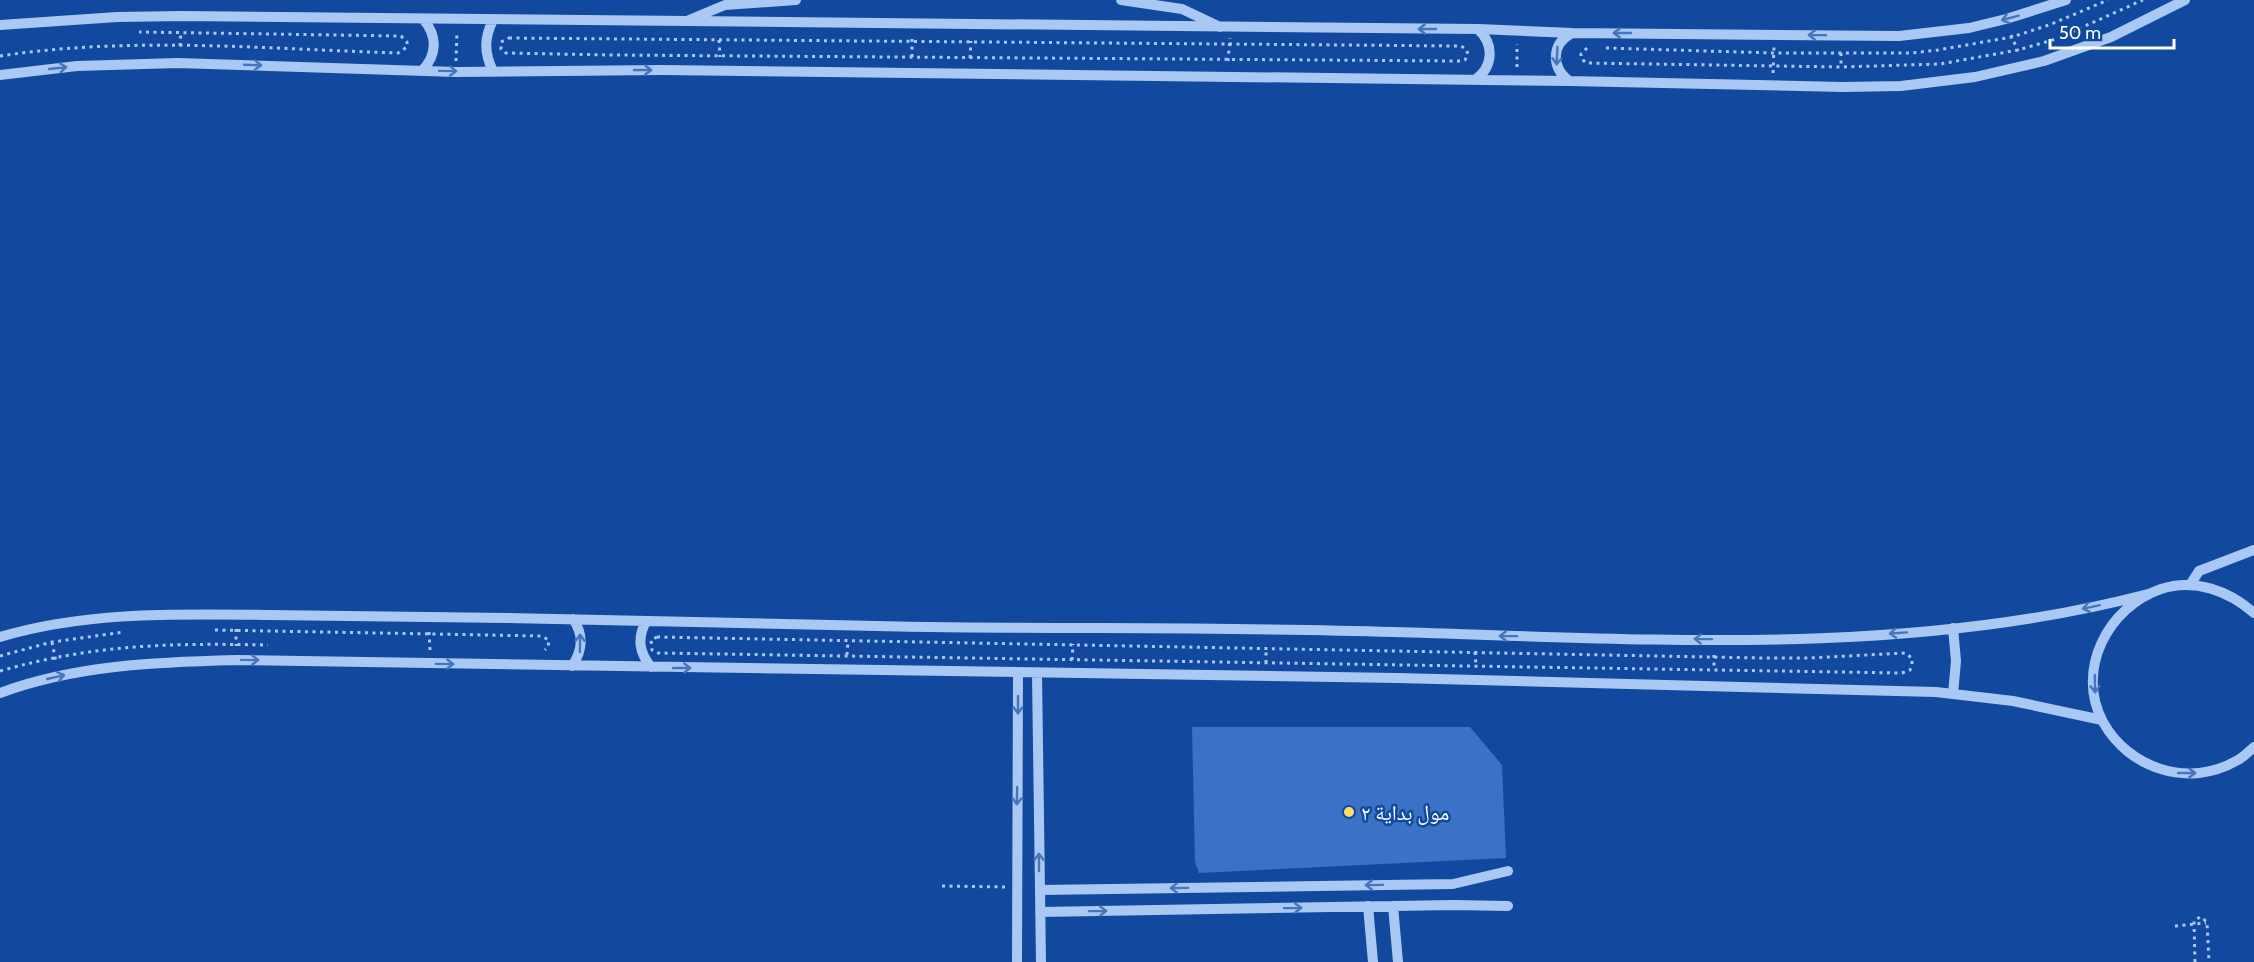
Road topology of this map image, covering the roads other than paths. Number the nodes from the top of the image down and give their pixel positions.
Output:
1 (796, 0) edge
2 (1121, 0) edge
3 (2066, 0) edge
4 (2185, 0) edge
5 (423, 19) junction
6 (493, 20) junction
7 (686, 21) junction
8 (0, 26) edge
9 (1225, 27) junction
10 (1478, 29) junction
11 (1572, 33) junction
12 (422, 71) junction
13 (493, 71) junction
14 (0, 75) edge
15 (1475, 80) junction
16 (1569, 81) junction
17 (2254, 550) edge
18 (2190, 585) junction
19 (2148, 594) junction
20 (2254, 613) edge
21 (573, 619) junction
22 (646, 621) junction
23 (1953, 628) junction
24 (0, 637) edge
25 (572, 666) junction
26 (651, 668) junction
27 (1018, 673) junction
28 (1037, 674) junction
29 (0, 693) edge
30 (1953, 694) junction
31 (2102, 720) junction
32 (2254, 747) edge
33 (1039, 769) junction
34 (1018, 771) junction
35 (1508, 871) dead end
36 (1432, 884) junction
37 (1040, 890) junction
38 (1432, 905) junction
39 (1368, 906) junction
40 (1393, 906) junction
41 (1508, 906) dead end
42 (1040, 912) junction
43 (1017, 962) edge
44 (1041, 962) edge
45 (1373, 962) edge
46 (1398, 962) edge

1 - 7 street
2 - 9 street
3 -> 11 street
4 - 16 street
5 - 6 street
5 - 8 street
5 - 12 street
6 - 7 street
6 - 13 street
7 - 9 street
10 -> 9 street
10 - 11 street
10 - 15 street
11 -> 16 street
12 -> 13 street
14 -> 12 street
13 -> 15 street
15 - 16 street
17 - 18 street
18 - 19 street
18 - 20 street
19 -> 23 street
19 -> 31 street
21 - 22 street
21 - 24 street
25 -> 21 street
23 -> 22 street
22 - 26 street
23 - 30 street
25 - 26 street
29 -> 25 street
26 -> 27 street
27 - 28 street
27 -> 34 street
28 - 30 street
28 - 33 street
30 - 31 street
31 -> 32 street
33 - 34 street
37 -> 33 street
34 -> 43 street
35 - 36 street
36 -> 37 street
36 - 38 street
37 - 42 street
38 - 40 street
38 - 41 street
39 - 40 street
42 -> 39 street
39 - 45 street
40 - 46 street
42 - 44 street

